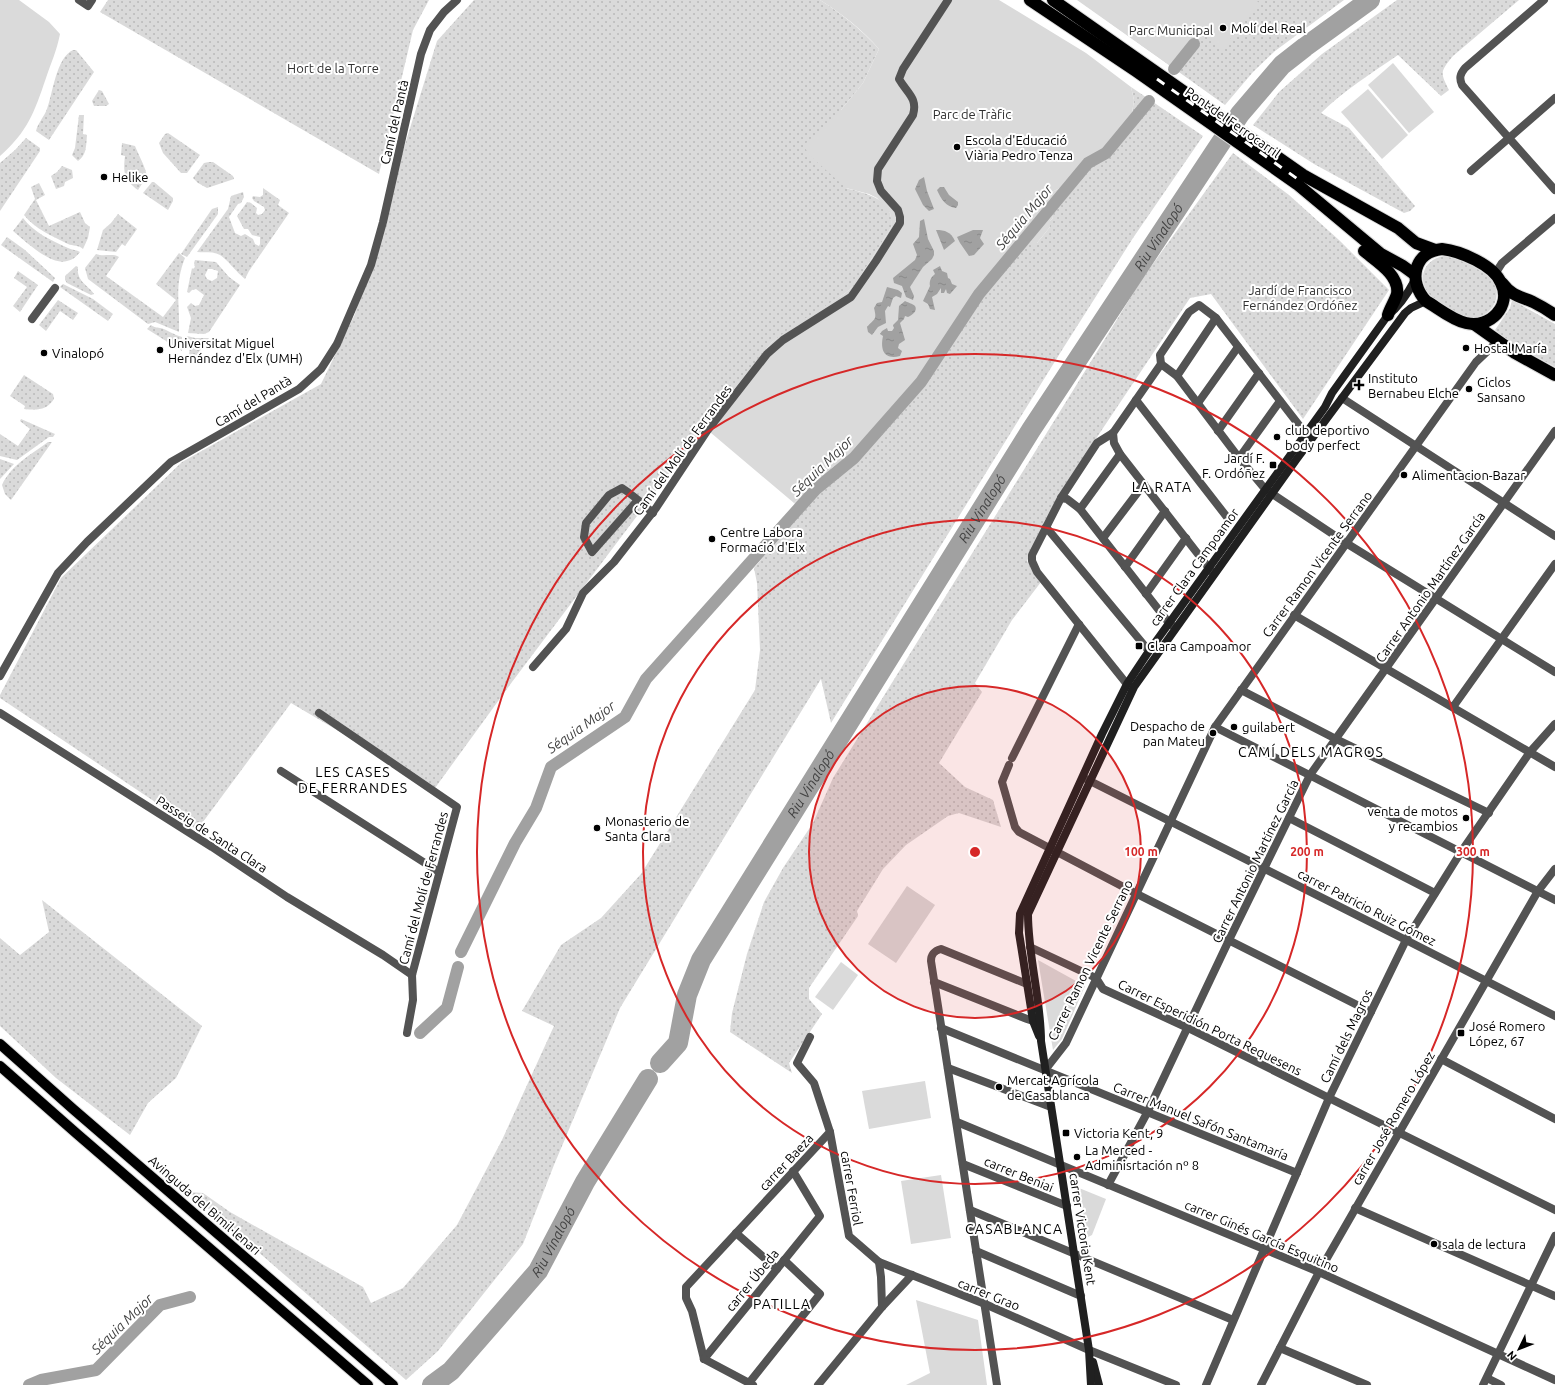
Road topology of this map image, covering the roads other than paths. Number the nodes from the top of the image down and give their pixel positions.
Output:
1 (79, 0) edge
2 (92, 0) edge
3 (457, 0) edge
4 (948, 0) edge
5 (1030, 0) edge
6 (1053, 0) edge
7 (1544, 0) edge
8 (1157, 80) junction
9 (1555, 98) edge
10 (1509, 137) junction
11 (1471, 171) dead end
12 (1300, 179) junction
13 (1555, 190) edge
14 (1555, 218) edge
15 (1346, 225) junction
16 (1435, 250) junction
17 (1415, 277) junction
18 (1498, 278) junction
19 (55, 288) dead end
20 (1426, 301) junction
21 (1555, 314) edge
22 (1388, 315) junction
23 (1216, 318) junction
24 (32, 319) dead end
25 (1474, 324) junction
26 (1498, 341) junction
27 (1238, 347) junction
28 (1161, 364) junction
29 (1259, 374) junction
30 (1555, 375) edge
31 (1177, 376) junction
32 (1342, 398) junction
33 (1136, 400) junction
34 (1280, 401) junction
35 (1198, 403) junction
36 (1218, 431) junction
37 (1555, 431) edge
38 (1113, 433) junction
39 (1305, 433) junction
40 (1310, 441) junction
41 (1416, 446) junction
42 (1120, 454) junction
43 (1239, 458) junction
44 (1144, 484) junction
45 (1269, 491) junction
46 (1060, 498) junction
47 (638, 500) junction
48 (1504, 503) junction
49 (1080, 509) junction
50 (1165, 511) junction
51 (653, 512) junction
52 (1230, 521) dead end
53 (1046, 527) junction
54 (1555, 536) edge
55 (1103, 538) junction
56 (1186, 538) junction
57 (1346, 543) junction
58 (1555, 564) edge
59 (1125, 567) junction
60 (1209, 567) junction
61 (1214, 574) junction
62 (1146, 594) junction
63 (1436, 599) junction
64 (1294, 615) junction
65 (1079, 624) junction
66 (1172, 626) junction
67 (1501, 639) junction
68 (1149, 651) junction
69 (533, 667) dead end
70 (1387, 669) junction
71 (1555, 672) edge
72 (1, 673) edge
73 (1130, 687) junction
74 (1241, 690) junction
75 (1453, 707) junction
76 (0, 713) edge
77 (319, 713) dead end
78 (1555, 724) edge
79 (1215, 726) junction
80 (1336, 739) junction
81 (1530, 752) junction
82 (1555, 767) edge
83 (281, 771) dead end
84 (1310, 775) junction
85 (1086, 779) junction
86 (1489, 813) junction
87 (1289, 818) junction
88 (1169, 821) junction
89 (1053, 850) junction
90 (1461, 852) junction
91 (1264, 869) junction
92 (1555, 869) edge
93 (439, 872) junction
94 (1538, 891) junction
95 (1135, 893) junction
96 (1435, 893) junction
97 (1555, 900) edge
98 (1024, 914) junction
99 (1229, 940) junction
100 (1406, 940) junction
101 (1030, 947) junction
102 (412, 975) junction
103 (1096, 978) junction
104 (1486, 981) junction
105 (934, 982) junction
106 (1027, 984) junction
107 (1370, 1012) junction
108 (1555, 1016) edge
109 (1037, 1020) junction
110 (941, 1028) junction
111 (1188, 1028) junction
112 (407, 1033) dead end
113 (810, 1037) dead end
114 (0, 1044) edge
115 (1441, 1059) junction
116 (0, 1066) edge
117 (948, 1068) junction
118 (1045, 1070) junction
119 (1329, 1098) junction
120 (1051, 1107) junction
121 (1147, 1112) junction
122 (1555, 1119) edge
123 (957, 1122) junction
124 (830, 1132) junction
125 (1399, 1132) junction
126 (963, 1164) junction
127 (1060, 1166) junction
128 (793, 1171) junction
129 (1297, 1173) junction
130 (1108, 1185) junction
131 (1067, 1206) junction
132 (1355, 1208) junction
133 (970, 1210) junction
134 (1555, 1210) edge
135 (736, 1233) junction
136 (1555, 1236) edge
137 (1264, 1250) junction
138 (976, 1251) junction
139 (1074, 1254) junction
140 (784, 1260) junction
141 (879, 1262) junction
142 (776, 1269) junction
143 (1319, 1272) junction
144 (912, 1275) junction
145 (1531, 1286) junction
146 (1081, 1296) junction
147 (1555, 1296) edge
148 (985, 1304) junction
149 (882, 1307) junction
150 (1233, 1320) junction
151 (1280, 1348) junction
152 (1089, 1350) junction
153 (1498, 1354) junction
154 (704, 1359) junction
155 (1555, 1380) edge
156 (1485, 1382) edge
157 (751, 1384) edge
158 (368, 1385) edge
159 (393, 1385) edge
160 (818, 1385) edge
161 (998, 1385) edge
162 (1091, 1385) edge
163 (1099, 1385) edge
164 (1176, 1385) edge
165 (1206, 1385) edge
166 (1262, 1385) edge
167 (1367, 1385) edge
168 (1501, 1385) edge

1 - 2 street
3 - 72 street, Camí del Pantà
4 - 51 street, Camí del Molí de Ferrandes
5 - 8 highway
6 - 8 highway
7 - 10 street
8 - 12 highway, Pont del Ferrocarril
9 - 10 street
10 - 11 street
10 - 13 street
12 - 15 highway
12 - 16 highway
14 - 18 street
15 - 17 highway
15 - 22 highway
16 - 17 highway
16 - 18 highway
17 - 20 highway
17 - 22 street, carrer Clara Campoamor
18 - 21 highway
18 - 25 highway
19 - 24 street
20 - 25 highway
20 - 32 street, carrer Clara Campoamor
22 - 39 street, carrer Clara Campoamor
23 - 27 street
23 - 28 street
23 - 31 street
25 - 26 highway
26 - 30 highway
26 - 41 street, Carrer Ramon Vicente Serrano
27 - 29 street
27 - 35 street
28 - 31 street
28 - 33 street
29 - 34 street
29 - 36 street
31 - 35 street
32 - 40 street, carrer Clara Campoamor
32 - 41 street
33 - 38 street
33 - 52 street
34 - 39 street
34 - 43 street
35 - 36 street
36 - 43 street
37 - 48 street, Carrer Antonio Martínez García
38 - 42 street
38 - 46 street
39 - 40 street
39 - 45 street, carrer Clara Campoamor
40 - 45 street, carrer Clara Campoamor
41 - 48 street
41 - 57 street, Carrer Ramon Vicente Serrano
42 - 44 street
42 - 49 street
43 - 45 street
44 - 50 street
44 - 55 street
45 - 57 street
45 - 60 street, carrer Clara Campoamor
45 - 61 street, carrer Clara Campoamor
46 - 49 street
46 - 53 street
47 - 47 street
47 - 51 street
48 - 54 street
48 - 63 street, Carrer Antonio Martínez García
49 - 55 street
50 - 56 street
50 - 59 street
51 - 69 street, Camí del Molí de Ferrandes
53 - 65 street
53 - 68 street
55 - 59 street
56 - 60 street
56 - 62 street
57 - 63 street
57 - 64 street, Carrer Ramon Vicente Serrano
58 - 67 street
59 - 62 street
60 - 61 street
60 - 66 street, carrer Clara Campoamor
61 - 66 street, carrer Clara Campoamor
62 - 66 street
63 - 67 street
63 - 70 street, Carrer Antonio Martínez García
64 - 70 street
64 - 74 street, Carrer Ramon Vicente Serrano
65 - 73 street
65 - 89 street
66 - 68 street, carrer Clara Campoamor
66 - 73 street, carrer Clara Campoamor
67 - 71 street
67 - 75 street
68 - 73 street, carrer Clara Campoamor
70 - 75 street
70 - 80 street, Carrer Antonio Martínez García
73 - 85 street, carrer Clara Campoamor
74 - 79 street, Carrer Ramon Vicente Serrano
74 - 80 street
75 - 81 street
76 - 102 street, Passeig de Santa Clara
77 - 93 street, Camí del Molí de Ferrandes
78 - 81 street, Camí dels Magros
79 - 84 street
79 - 88 street, Carrer Ramon Vicente Serrano
80 - 84 street, Carrer Antonio Martínez García
80 - 86 street
81 - 82 street
81 - 86 street, Camí dels Magros
83 - 93 street
84 - 87 street, Carrer Antonio Martínez García
84 - 90 street
85 - 88 street, carrer Patricio Ruiz Gómez
85 - 89 street, carrer Clara Campoamor
86 - 90 street, Camí dels Magros
87 - 91 street, Carrer Antonio Martínez García
87 - 96 street
88 - 91 street, carrer Patricio Ruiz Gómez
88 - 95 street, Carrer Ramon Vicente Serrano
89 - 95 street
89 - 98 street, carrer Clara Campoamor
90 - 94 street
90 - 96 street, Camí dels Magros
91 - 99 street, Carrer Antonio Martínez García
91 - 100 street, carrer Patricio Ruiz Gómez
92 - 94 street, carrer José Romero López
93 - 102 street, Camí del Molí de Ferrandes
94 - 97 street
94 - 104 street, carrer José Romero López
95 - 99 street
95 - 103 street, Carrer Ramon Vicente Serrano
96 - 100 street, Camí dels Magros
98 - 101 street, carrer Victoria Kent
98 - 106 street, carrer Victoria Kent
99 - 107 street
99 - 111 street, Carrer Antonio Martínez García
100 - 104 street, carrer Patricio Ruiz Gómez
100 - 107 street, Camí dels Magros
101 - 103 street, Carrer Esperidión Porta Requesens
101 - 109 street, carrer Victoria Kent
102 - 112 street, Camí del Molí de Ferrandes
103 - 111 street, Carrer Esperidión Porta Requesens
103 - 118 street, Carrer Ramon Vicente Serrano
104 - 108 street, carrer Patricio Ruiz Gómez
104 - 115 street, carrer José Romero López
105 - 106 street
105 - 109 street
105 - 110 street
106 - 109 street, carrer Victoria Kent
107 - 119 street, Camí dels Magros
109 - 118 street, carrer Victoria Kent
110 - 117 street
110 - 118 street, Carrer Manuel Safón Santamaría
111 - 119 street, Carrer Esperidión Porta Requesens
111 - 121 street, Carrer Antonio Martínez García
113 - 124 street, carrer Baeza
114 - 159 main road, Avinguda del Bimil·lenari
115 - 122 street
115 - 125 street, carrer José Romero López
116 - 158 main road
117 - 120 street
117 - 123 street
118 - 120 street, carrer Victoria Kent
118 - 121 street, Carrer Manuel Safón Santamaría
119 - 125 street, Carrer Esperidión Porta Requesens
119 - 129 street, Camí dels Magros
120 - 127 street, carrer Victoria Kent
121 - 129 street, Carrer Manuel Safón Santamaría
121 - 130 street, Carrer Antonio Martínez García
123 - 126 street
123 - 127 street, carrer Ginés García Esquitino
124 - 128 street, carrer Baeza
124 - 141 street, carrer Ferriol
125 - 132 street, carrer José Romero López
125 - 134 street, Carrer Esperidión Porta Requesens
126 - 131 street, carrer Beniai
126 - 133 street
127 - 130 street, carrer Ginés García Esquitino
127 - 131 street, carrer Victoria Kent
128 - 135 street, carrer Baeza
128 - 140 street, carrer Úbeda
129 - 137 street, Camí dels Magros
130 - 137 street, carrer Ginés García Esquitino
131 - 139 street, carrer Victoria Kent
132 - 143 street, carrer José Romero López
132 - 145 street
133 - 138 street
133 - 139 street
135 - 142 street
135 - 154 street, carrer Baeza
136 - 145 street
137 - 143 street, carrer Ginés García Esquitino
137 - 150 street, Camí dels Magros
138 - 146 street
138 - 148 street
139 - 146 street, carrer Victoria Kent
139 - 150 street
140 - 142 street, carrer Úbeda
140 - 157 street
141 - 144 street, carrer Grao
141 - 149 street
142 - 154 street, carrer Úbeda
143 - 151 street, carrer José Romero López
143 - 153 street, carrer Ginés García Esquitino
144 - 148 street, carrer Grao
144 - 149 street
145 - 147 street
145 - 153 street
146 - 152 street, carrer Victoria Kent
148 - 152 street, carrer Grao
148 - 161 street
149 - 160 street
150 - 165 street, Camí dels Magros
151 - 166 street, carrer José Romero López
151 - 167 street
152 - 162 street, carrer Victoria Kent
152 - 163 street, carrer Victoria Kent
152 - 164 street, carrer Grao
153 - 155 street, carrer Ginés García Esquitino
153 - 156 street
154 - 157 street
156 - 168 street

